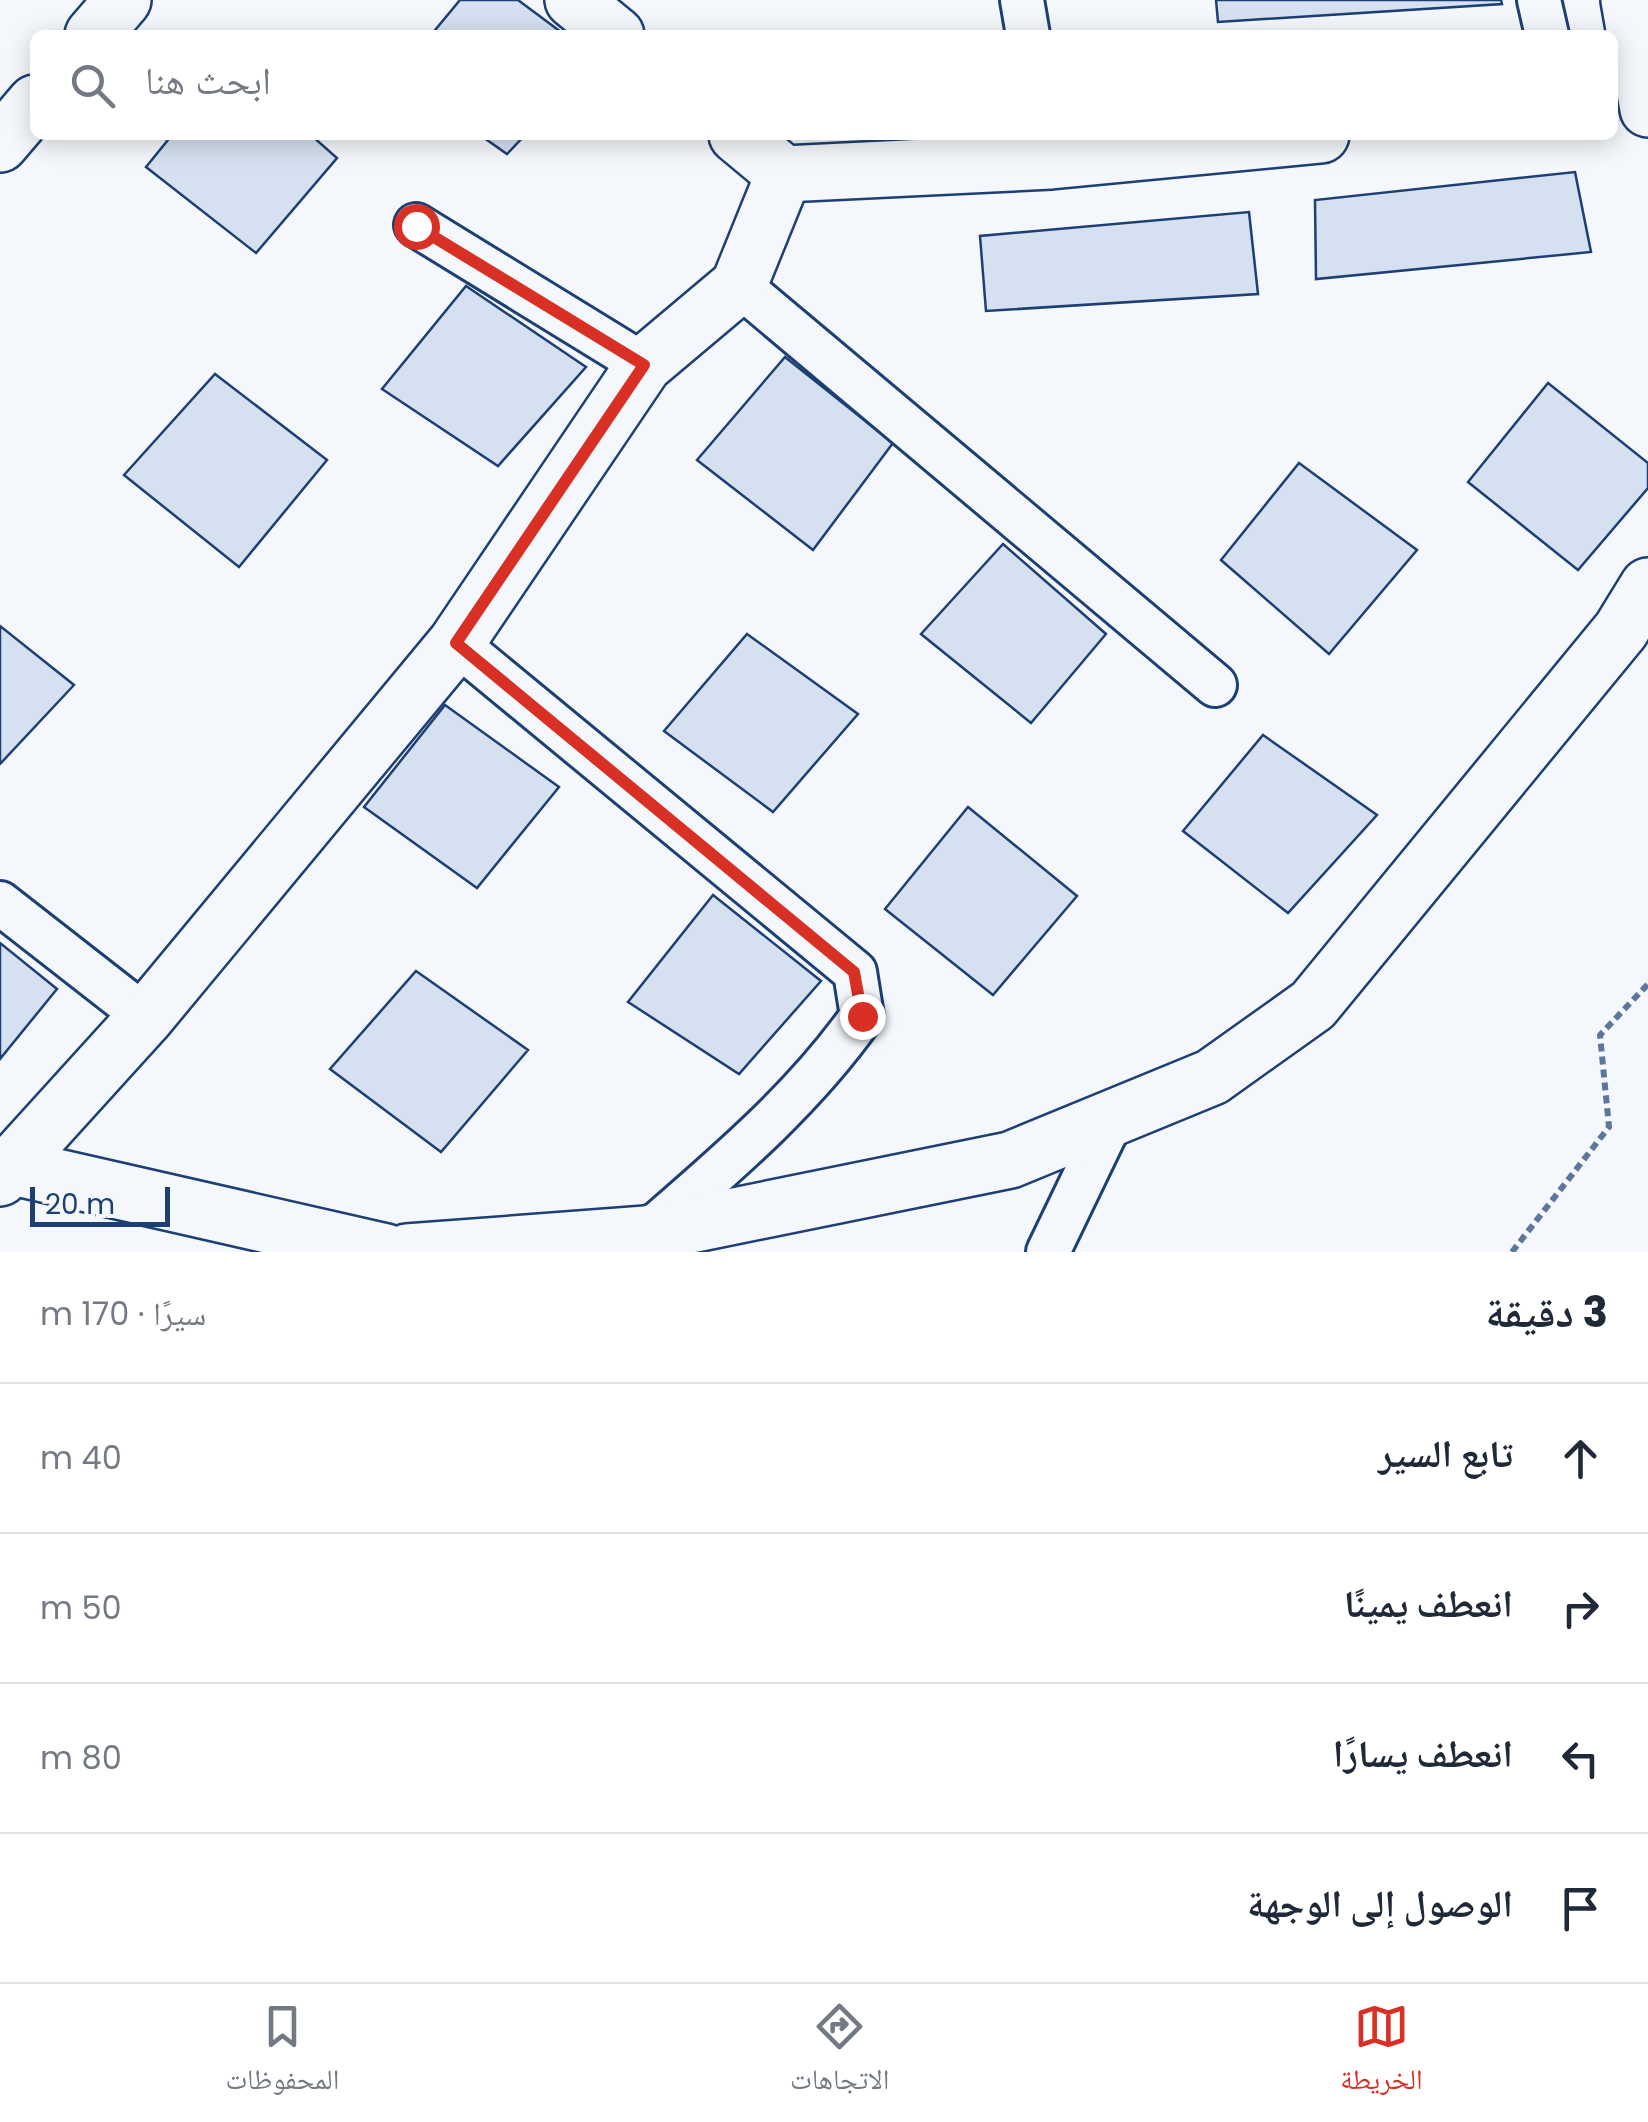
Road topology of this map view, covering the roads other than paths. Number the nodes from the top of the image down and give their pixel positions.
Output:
1 (123, 0) edge
2 (573, 0) edge
3 (1022, 0) edge
4 (1539, 0) edge
5 (1629, 0) edge
6 (97, 30) edge
7 (610, 30) edge
8 (1027, 30) edge
9 (1545, 30) edge
10 (1636, 103) edge
11 (30, 109) edge
12 (743, 140) edge
13 (1216, 140) edge
14 (0, 144) edge
15 (1048, 148) edge
16 (784, 174) junction
17 (416, 226) dead end
18 (738, 285) junction
19 (644, 365) junction
20 (1648, 586) edge
21 (456, 643) junction
22 (1214, 684) dead end
23 (0, 902) edge
24 (146, 1016) junction
25 (1113, 1117) junction
26 (7, 1172) edge
27 (646, 1234) junction
28 (386, 1252) edge
29 (407, 1252) edge
30 (1048, 1252) edge

1 - 6 street
2 - 7 street
3 - 8 street
4 - 9 street
5 - 10 street
11 - 14 street
12 - 16 street
13 - 15 street
15 - 16 street
16 - 18 street
17 - 19 street
18 - 19 street
18 - 22 street
19 - 21 street
20 - 25 street
21 - 24 street
21 - 27 street
23 - 24 street
24 - 26 street
25 - 27 street
25 - 30 street
26 - 28 street
27 - 29 street

